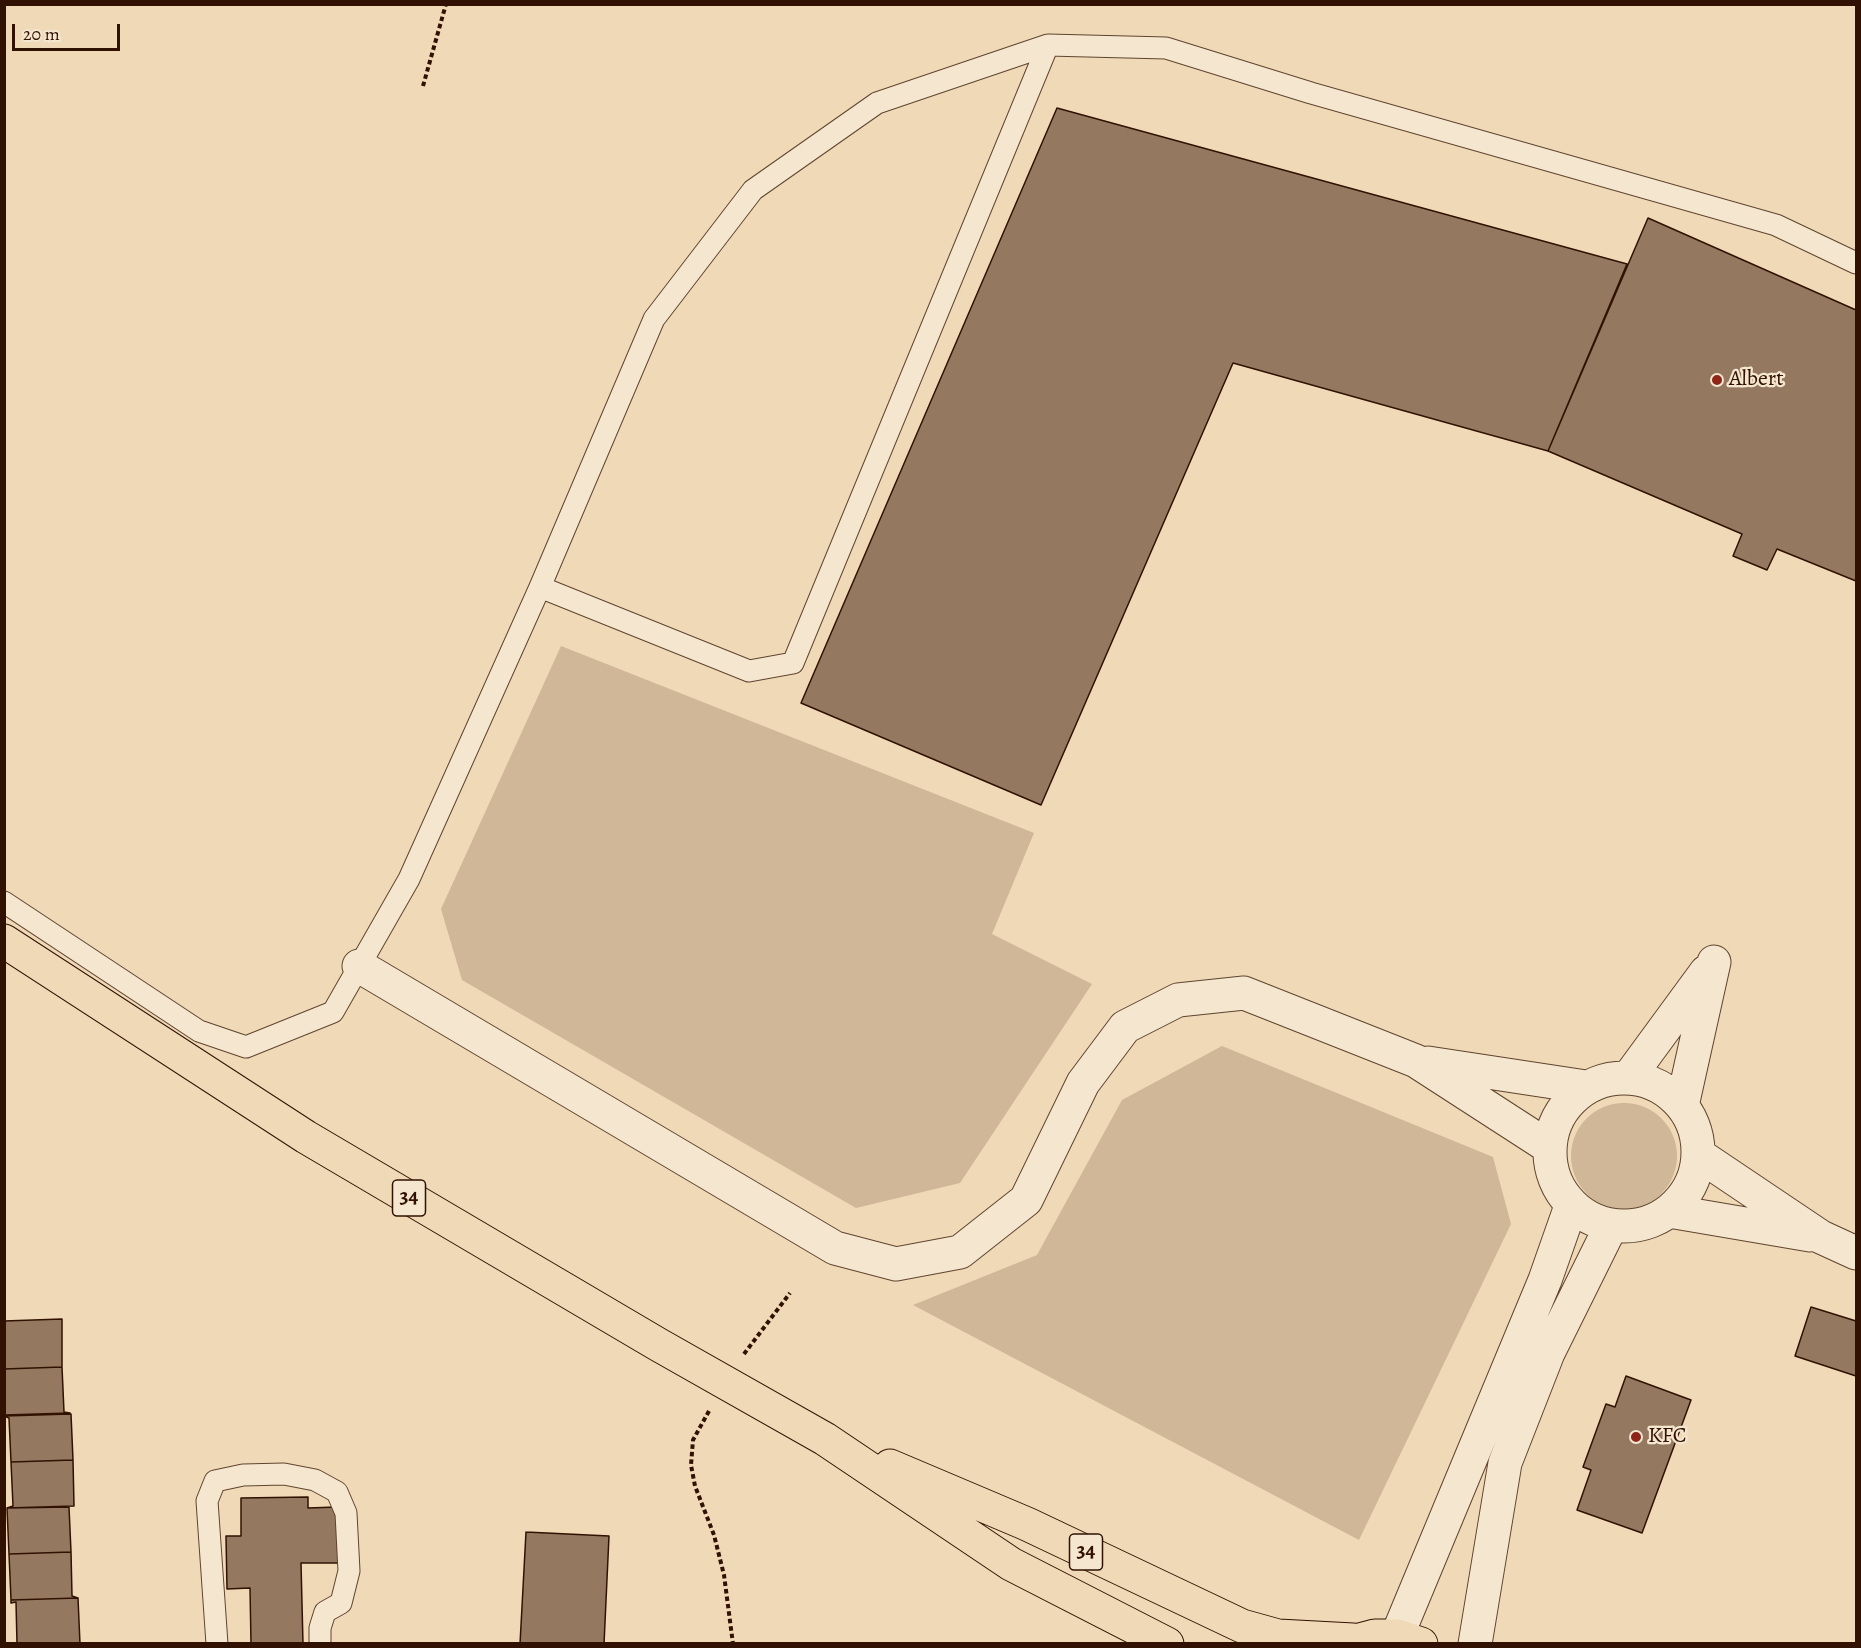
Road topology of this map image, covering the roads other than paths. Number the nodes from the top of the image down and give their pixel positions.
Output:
1 (1048, 45) junction
2 (1857, 263) edge
3 (540, 587) junction
4 (4, 902) edge
5 (4, 941) edge
6 (360, 966) junction
7 (1416, 1061) junction
8 (1629, 1077) junction
9 (1586, 1087) junction
10 (1682, 1106) junction
11 (1549, 1148) junction
12 (1699, 1155) junction
13 (1571, 1206) junction
14 (1669, 1212) junction
15 (1611, 1226) junction
16 (1821, 1237) junction
17 (1857, 1253) edge
18 (825, 1439) junction
19 (1409, 1640) edge
20 (1349, 1642) edge
21 (218, 1644) edge
22 (320, 1644) edge
23 (1167, 1644) edge
24 (1475, 1644) edge

1 - 2 lane
1 - 3 lane
1 - 3 lane
3 - 6 lane
4 - 6 lane
5 - 18 main road, 34
6 - 7 street
7 - 9 street
7 - 11 street
8 - 9 street
8 - 10 street
8 - 10 street
9 - 11 street
10 - 12 street
11 - 13 street
12 - 14 street
12 - 16 street
13 - 15 street
13 - 19 street
14 - 15 street
14 - 16 street
15 - 24 street
16 - 17 street
18 - 20 main road, 34
18 - 23 main road, 34
19 - 20 main road
21 - 22 lane

